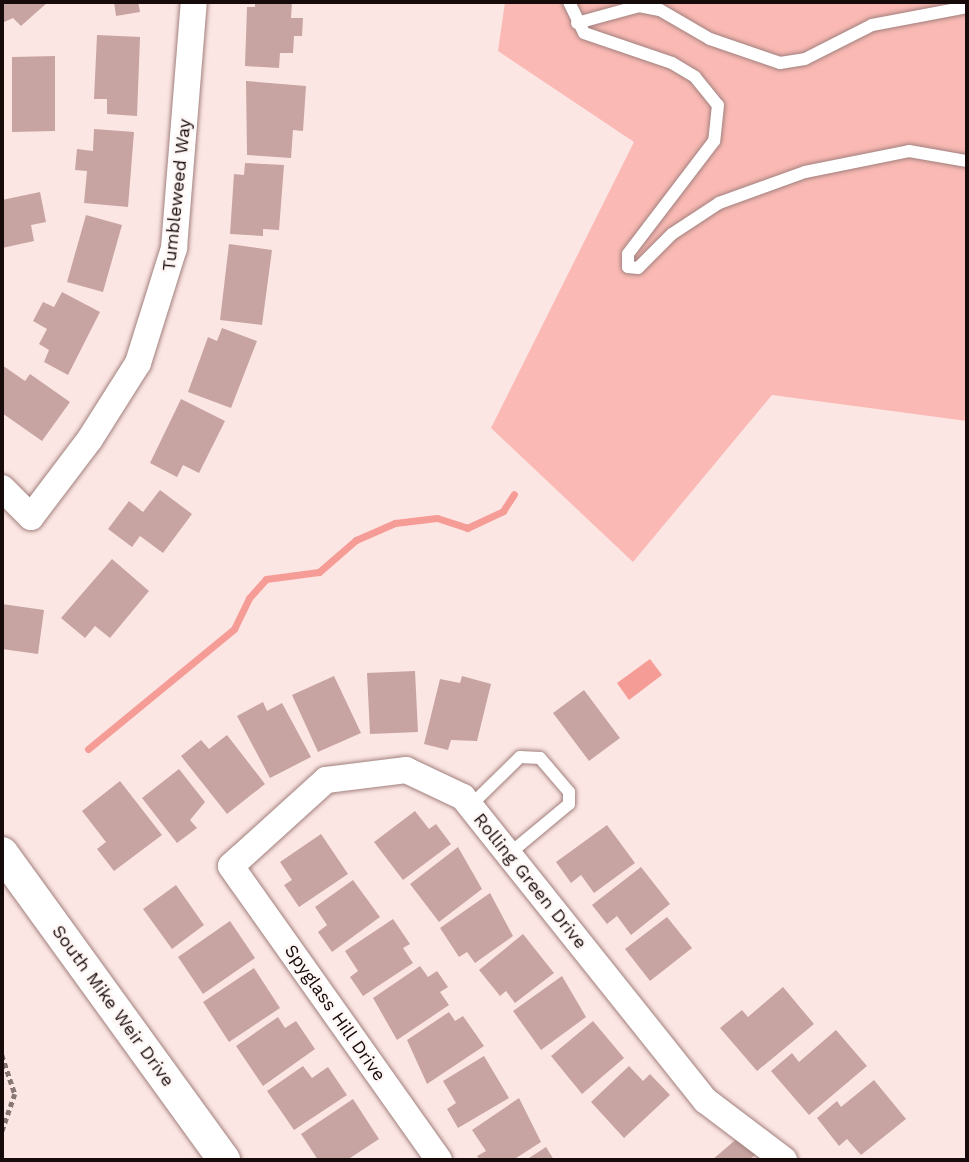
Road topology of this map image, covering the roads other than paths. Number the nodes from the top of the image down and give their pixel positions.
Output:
1 (194, 2) edge
2 (569, 2) edge
3 (967, 7) edge
4 (577, 23) junction
5 (967, 161) edge
6 (2, 488) edge
7 (470, 806) junction
8 (2, 853) edge
9 (509, 854) junction
10 (231, 866) joint
11 (224, 1160) edge
12 (439, 1160) edge
13 (784, 1160) edge

1 - 6 street, Tumbleweed Way
2 - 4 lane
3 - 4 lane
4 - 5 lane
7 - 9 street, Rolling Green Drive
7 - 9 lane
7 - 10 street, Rolling Green Drive
8 - 11 street, South Mike Weir Drive
9 - 13 street, Rolling Green Drive
10 - 12 street, Spyglass Hill Drive

